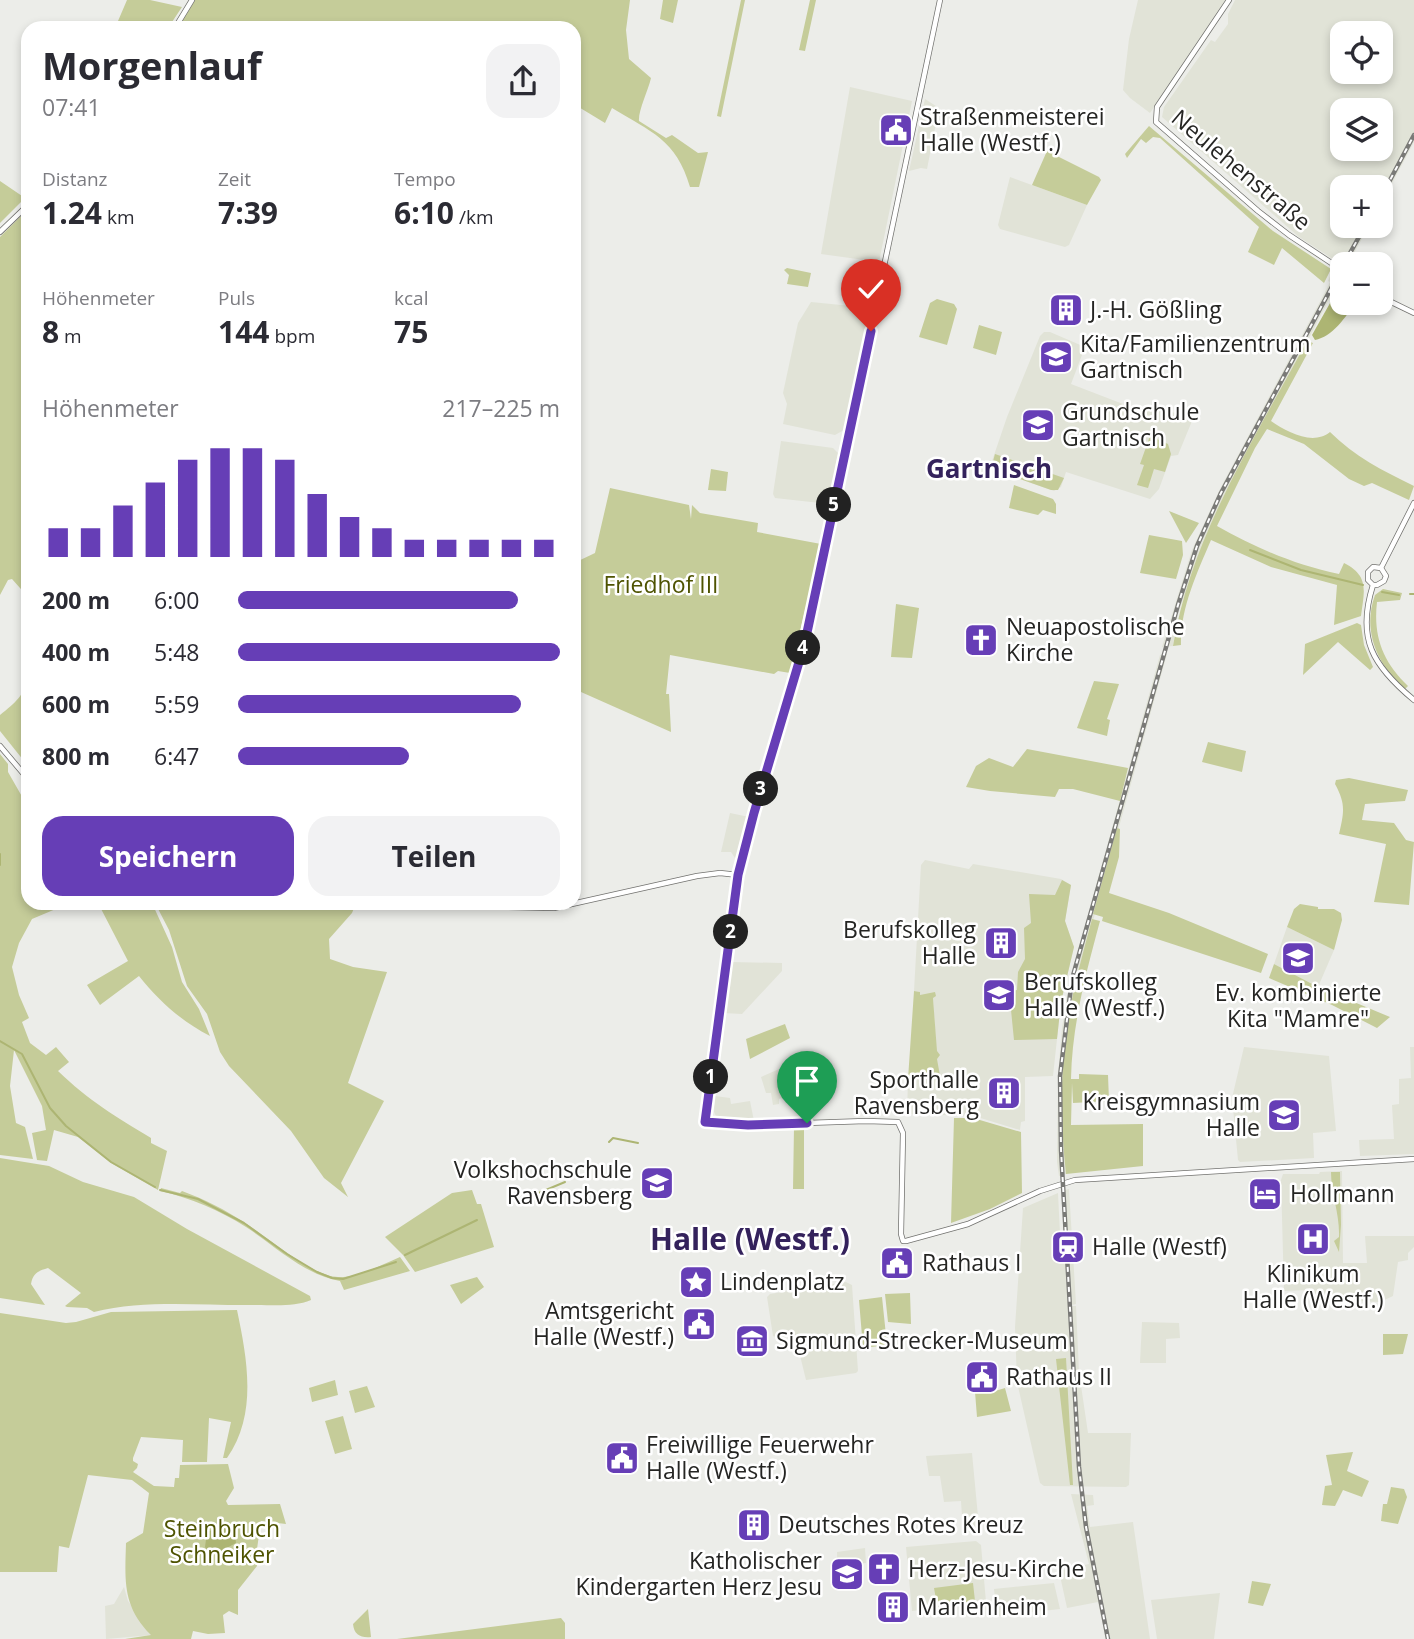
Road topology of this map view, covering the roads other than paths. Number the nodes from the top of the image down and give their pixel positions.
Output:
1 (192, 0) edge
2 (940, 0) edge
3 (1229, 0) edge
4 (179, 21) edge
5 (21, 212) edge
6 (0, 232) edge
7 (1330, 262) edge
8 (1393, 303) edge
9 (1414, 313) edge
10 (1414, 503) edge
11 (1381, 568) junction
12 (1373, 585) junction
13 (1414, 701) edge
14 (0, 746) edge
15 (21, 771) edge
16 (738, 875) junction
17 (581, 902) edge
18 (1414, 1159) edge

1 - 4 street
2 - 16 street
3 - 7 street, Neulehenstraße
5 - 6 street
8 - 9 street
10 - 11 street
11 - 12 street
11 - 12 street
12 - 13 street
14 - 15 street
16 - 17 street
16 - 18 street

